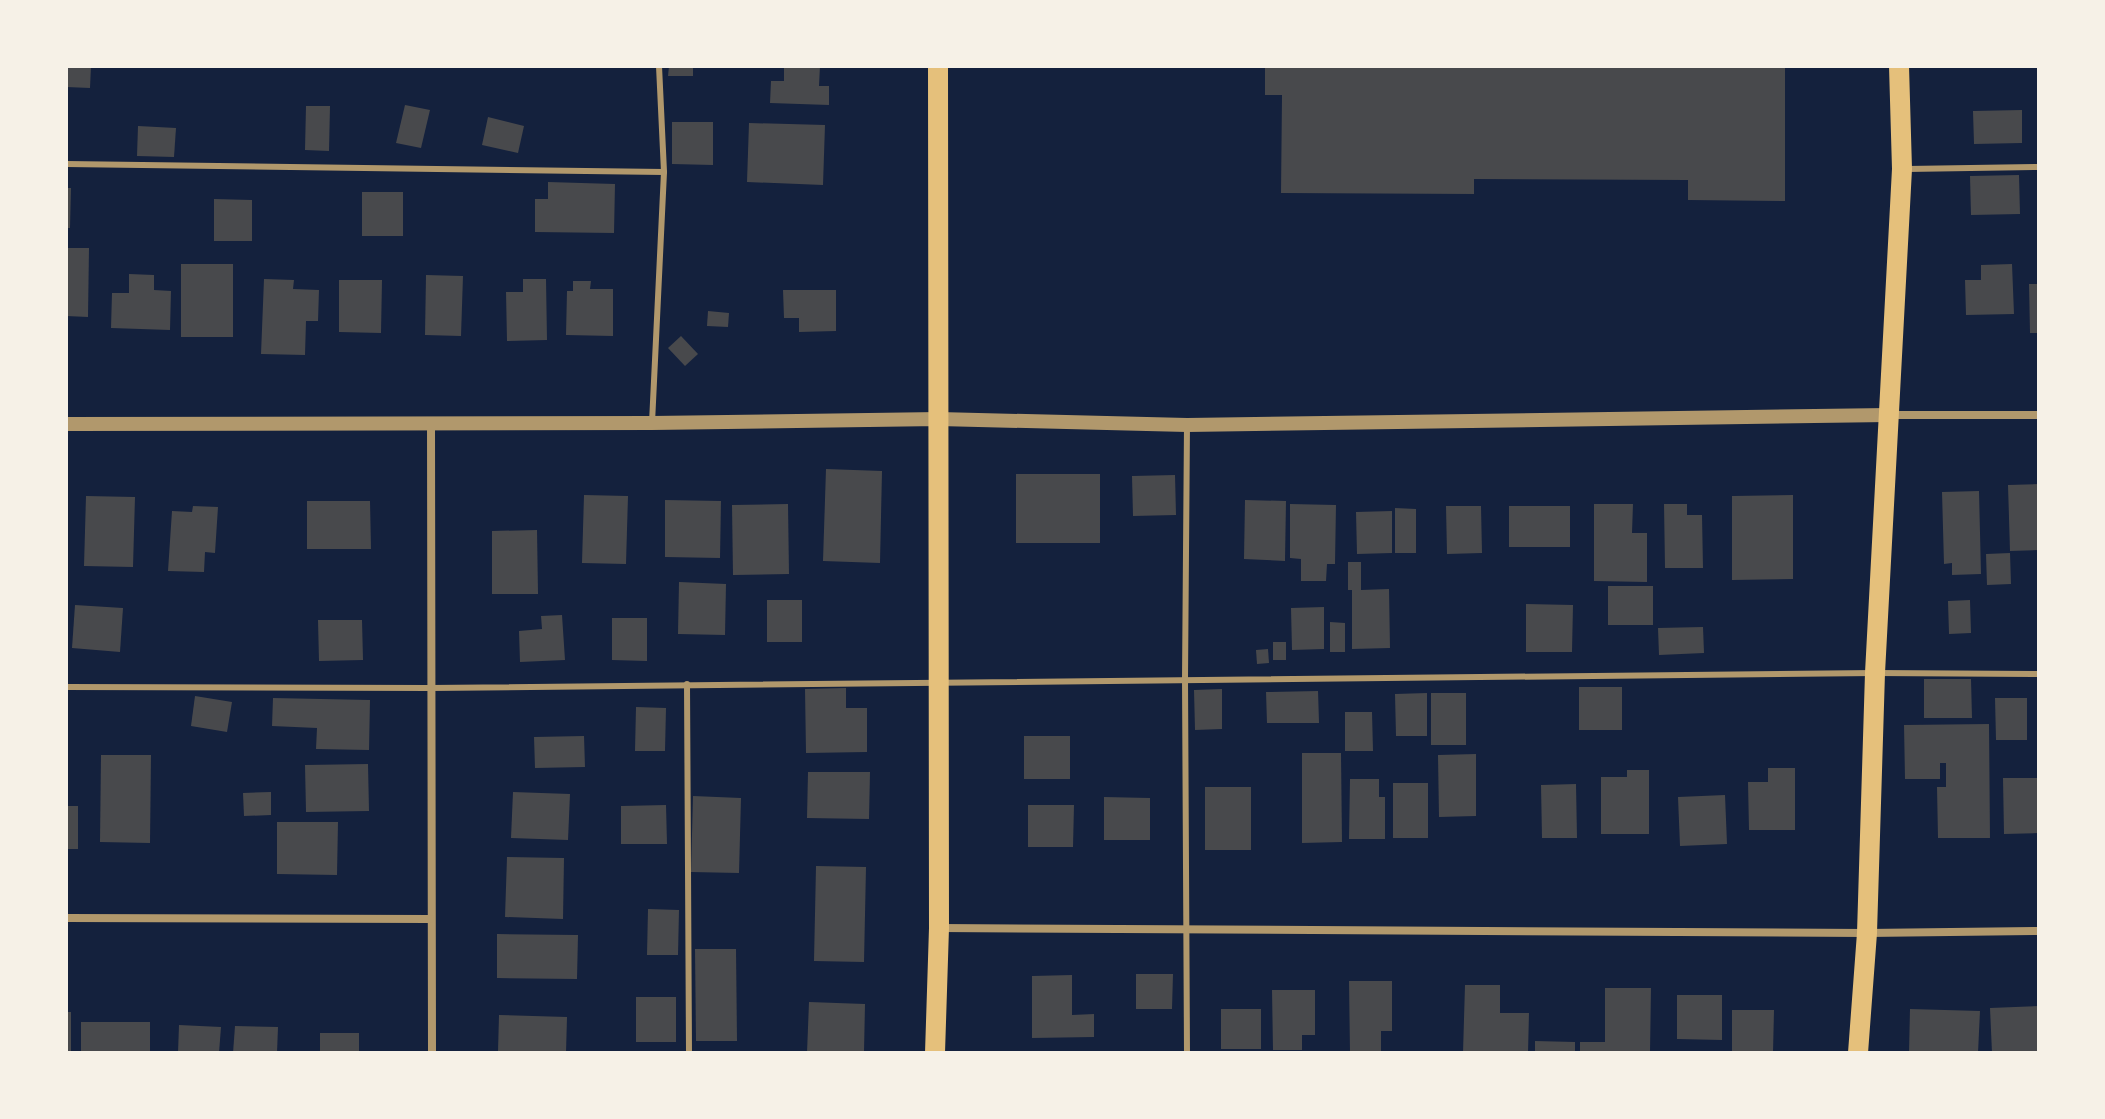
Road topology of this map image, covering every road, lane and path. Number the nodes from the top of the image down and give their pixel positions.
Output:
1 (659, 66) edge
2 (938, 66) edge
3 (1899, 66) edge
4 (66, 164) edge
5 (2039, 167) edge
6 (1902, 169) junction
7 (664, 172) junction
8 (1888, 415) junction
9 (2039, 415) edge
10 (939, 419) junction
11 (431, 421) junction
12 (652, 423) junction
13 (66, 424) edge
14 (1187, 425) junction
15 (1875, 673) junction
16 (2039, 674) edge
17 (1185, 679) junction
18 (940, 681) junction
19 (687, 684) junction
20 (66, 687) edge
21 (430, 688) junction
22 (66, 918) edge
23 (430, 919) junction
24 (939, 928) junction
25 (1185, 930) junction
26 (2039, 931) edge
27 (1867, 933) junction
28 (432, 1053) edge
29 (689, 1053) edge
30 (935, 1053) edge
31 (1187, 1053) edge
32 (1858, 1053) edge

1 - 7 lane
2 - 10 main road
3 - 6 main road
4 - 7 lane
5 - 6 lane
6 - 8 main road
7 - 12 lane
8 - 9 street
8 - 14 street
8 - 15 main road
10 - 12 street
10 - 14 street
10 - 18 main road
11 - 12 street
11 - 13 street
11 - 21 street
14 - 17 lane
15 - 16 lane
15 - 17 lane
15 - 27 main road
17 - 18 lane
17 - 25 lane
18 - 19 lane
18 - 24 main road
19 - 21 lane
19 - 29 lane
20 - 21 lane
21 - 23 street
22 - 23 street
23 - 28 street
24 - 25 street
24 - 30 main road
25 - 27 street
25 - 31 lane
26 - 27 street
27 - 32 main road

